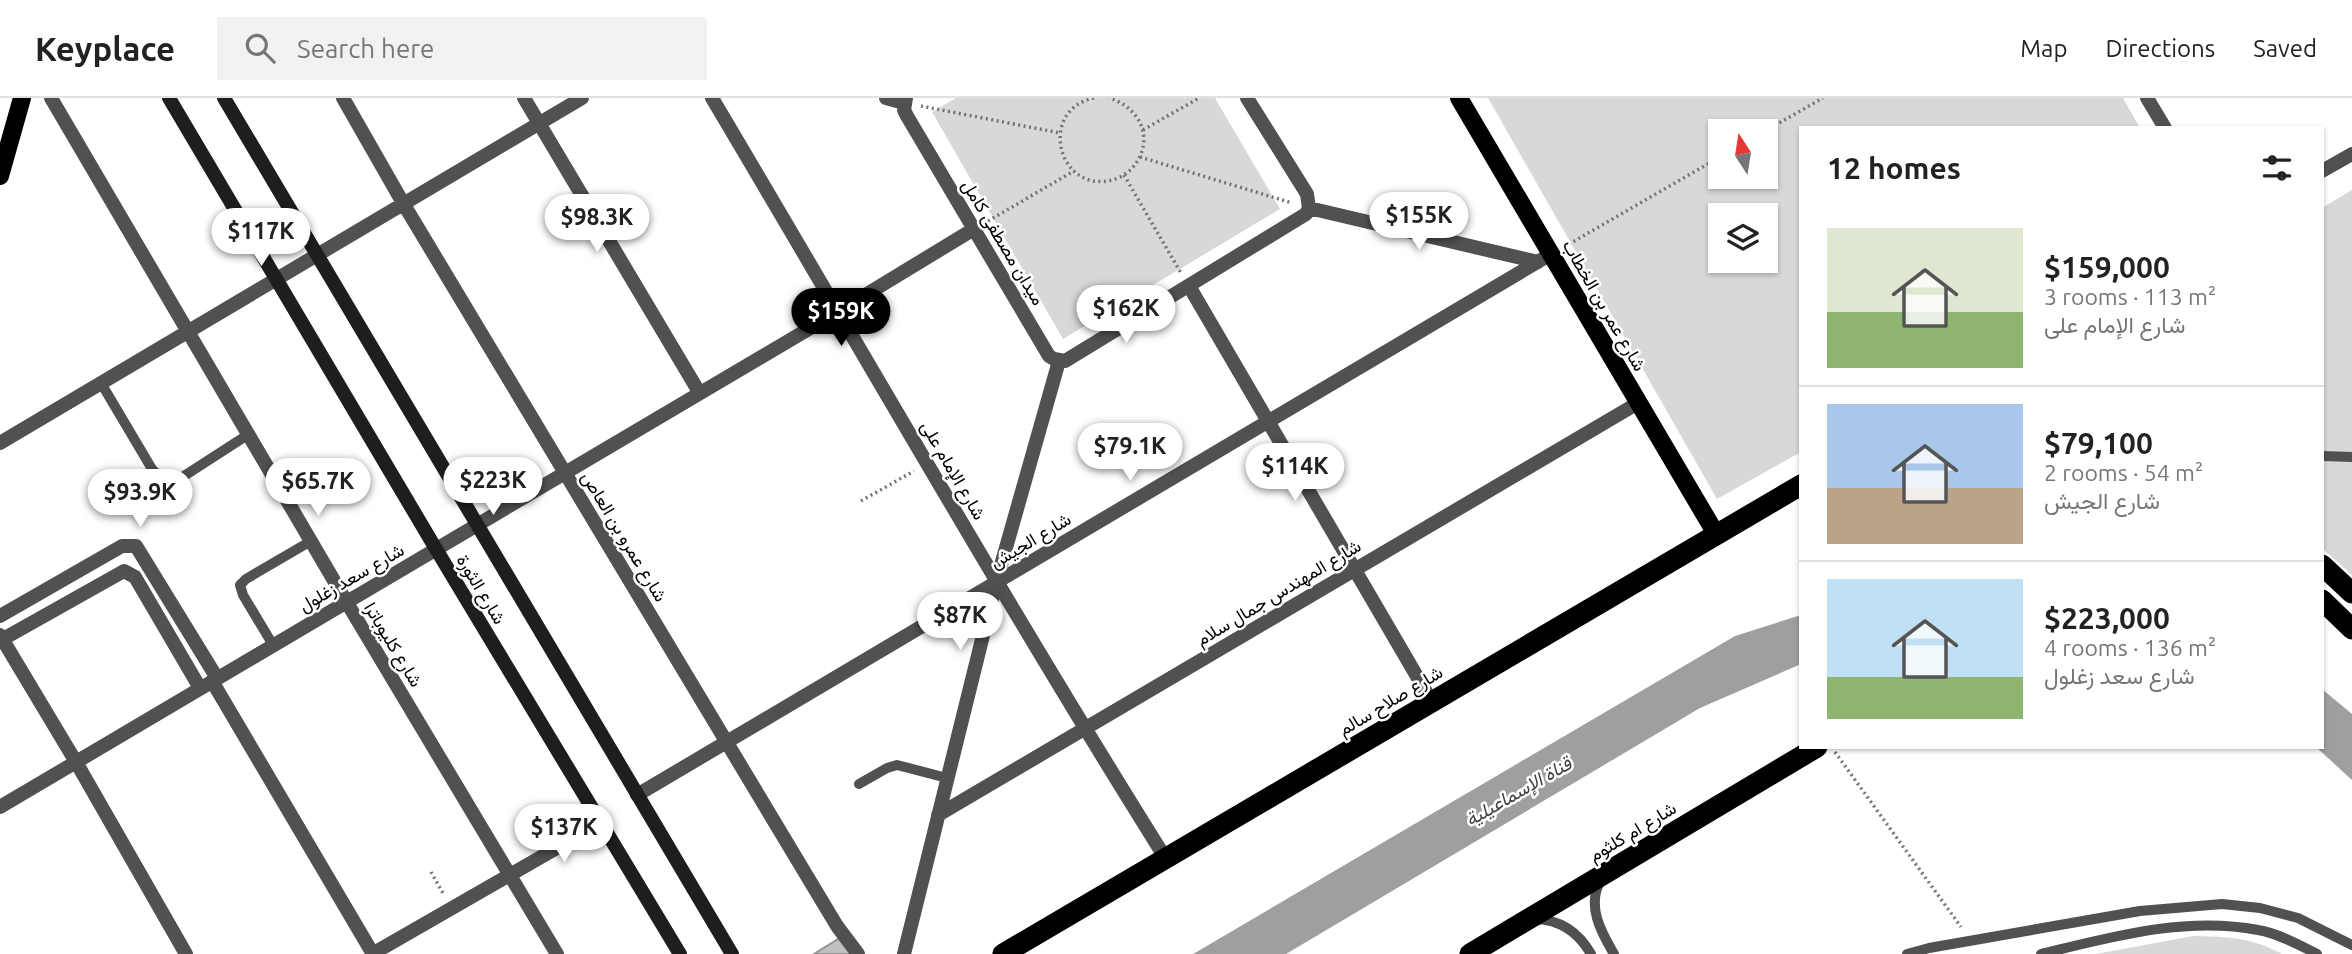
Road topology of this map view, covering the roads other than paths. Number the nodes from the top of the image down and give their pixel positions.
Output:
1 (51, 98) edge
2 (169, 98) edge
3 (224, 98) edge
4 (343, 98) edge
5 (524, 98) edge
6 (582, 98) edge
7 (712, 98) edge
8 (886, 98) edge
9 (1247, 98) edge
10 (1459, 98) edge
11 (2147, 98) edge
12 (17, 100) edge
13 (905, 101) edge
14 (539, 123) junction
15 (2164, 126) edge
16 (2352, 154) edge
17 (2324, 171) edge
18 (0, 176) edge
19 (403, 203) junction
20 (1309, 208) junction
21 (974, 229) junction
22 (317, 255) junction
23 (1544, 258) junction
24 (277, 278) junction
25 (1189, 286) junction
26 (839, 311) junction
27 (188, 331) junction
28 (1059, 361) junction
29 (101, 383) junction
30 (699, 392) junction
31 (1638, 403) junction
32 (1268, 422) junction
33 (249, 434) junction
34 (0, 443) edge
35 (2324, 456) edge
36 (2352, 457) edge
37 (564, 472) junction
38 (1799, 486) edge
39 (477, 524) junction
40 (1716, 534) junction
41 (311, 541) junction
42 (436, 549) junction
43 (2324, 567) edge
44 (1354, 570) junction
45 (996, 583) junction
46 (2352, 593) edge
47 (346, 601) junction
48 (2324, 602) edge
49 (0, 616) edge
50 (2352, 629) edge
51 (1, 637) edge
52 (273, 645) junction
53 (210, 682) junction
54 (1432, 702) junction
55 (1084, 729) junction
56 (726, 742) junction
57 (1814, 749) edge
58 (76, 762) junction
59 (947, 779) junction
60 (859, 784) dead end
61 (637, 795) junction
62 (0, 807) edge
63 (938, 815) junction
64 (601, 822) junction
65 (1166, 859) junction
66 (1606, 873) junction
67 (510, 875) junction
68 (1525, 921) junction
69 (2352, 945) edge
70 (1932, 951) edge
71 (186, 954) edge
72 (372, 954) edge
73 (557, 954) edge
74 (680, 954) edge
75 (732, 954) edge
76 (858, 954) edge
77 (904, 954) edge
78 (1003, 954) edge
79 (1469, 954) edge
80 (1591, 954) edge
81 (1614, 954) edge
82 (1907, 954) edge
83 (2041, 954) edge
84 (2317, 954) edge

1 - 27 street, شارع كليوباترا
2 - 24 street, شارع الثورة
3 - 22 street, شارع الثورة
4 - 19 street, شارع عمرو بن العاص
5 - 14 street
6 - 14 street
7 - 26 street, شارع الإمام على
8 - 13 street
9 - 20 street
10 - 23 main road, شارع عمر بن الخطاب
11 - 15 street
12 - 18 main road
13 - 21 street, ميدان مصطفى كامل
14 - 19 street
14 - 30 street
16 - 17 street
19 - 22 street
19 - 37 street, شارع عمرو بن العاص
20 - 23 street
20 - 25 street
21 - 26 street, شارع سعد زغلول
21 - 28 street, ميدان مصطفى كامل
22 - 24 street
22 - 39 street, شارع الثورة
23 - 31 main road, شارع عمر بن الخطاب
23 - 32 street, شارع الجيش
24 - 27 street
24 - 42 street, شارع الثورة
25 - 28 street
25 - 32 street
26 - 30 street, شارع سعد زغلول
26 - 45 street, شارع الإمام على
27 - 29 street
27 - 33 street, شارع كليوباترا
28 - 45 street
29 - 33 lane
29 - 34 street
30 - 37 street, شارع سعد زغلول
31 - 40 main road, شارع عمر بن الخطاب
31 - 44 street, شارع المهندس جمال سلام
32 - 44 street
32 - 45 street, شارع الجيش
33 - 41 street, شارع كليوباترا
35 - 36 lane
37 - 39 street, شارع سعد زغلول
37 - 56 street, شارع عمرو بن العاص
38 - 40 highway, شارع صلاح سالم
39 - 42 street, شارع سعد زغلول
39 - 61 street, شارع الثورة
40 - 54 highway, شارع صلاح سالم
41 - 47 street, شارع كليوباترا
41 - 52 lane
42 - 47 street, شارع سعد زغلول
42 - 64 street, شارع الثورة
43 - 46 highway
44 - 54 street
44 - 55 street, شارع المهندس جمال سلام
45 - 55 street, شارع الإمام على
45 - 56 street, شارع الجيش
45 - 59 street
47 - 52 street, شارع سعد زغلول
47 - 67 street, شارع كليوباترا
48 - 50 highway
49 - 53 street
51 - 53 street
51 - 58 street
52 - 53 street, شارع سعد زغلول
53 - 58 street, شارع سعد زغلول
53 - 72 street
54 - 65 highway, شارع صلاح سالم
55 - 63 street, شارع المهندس جمال سلام
55 - 65 street, شارع الإمام على
56 - 61 street, شارع الجيش
56 - 76 street, شارع عمرو بن العاص
57 - 66 highway, شارع ام كلثوم
58 - 62 street, شارع سعد زغلول
58 - 71 street
59 - 60 lane
59 - 63 street
61 - 75 street, شارع الثورة
63 - 77 street
64 - 67 street
64 - 74 street, شارع الثورة
65 - 78 highway, شارع صلاح سالم
66 - 68 highway, شارع ام كلثوم
66 - 81 lane
67 - 72 street
67 - 73 street, شارع كليوباترا
68 - 79 highway, شارع ام كلثوم
68 - 80 lane
69 - 70 lane
70 - 82 lane
83 - 84 lane

